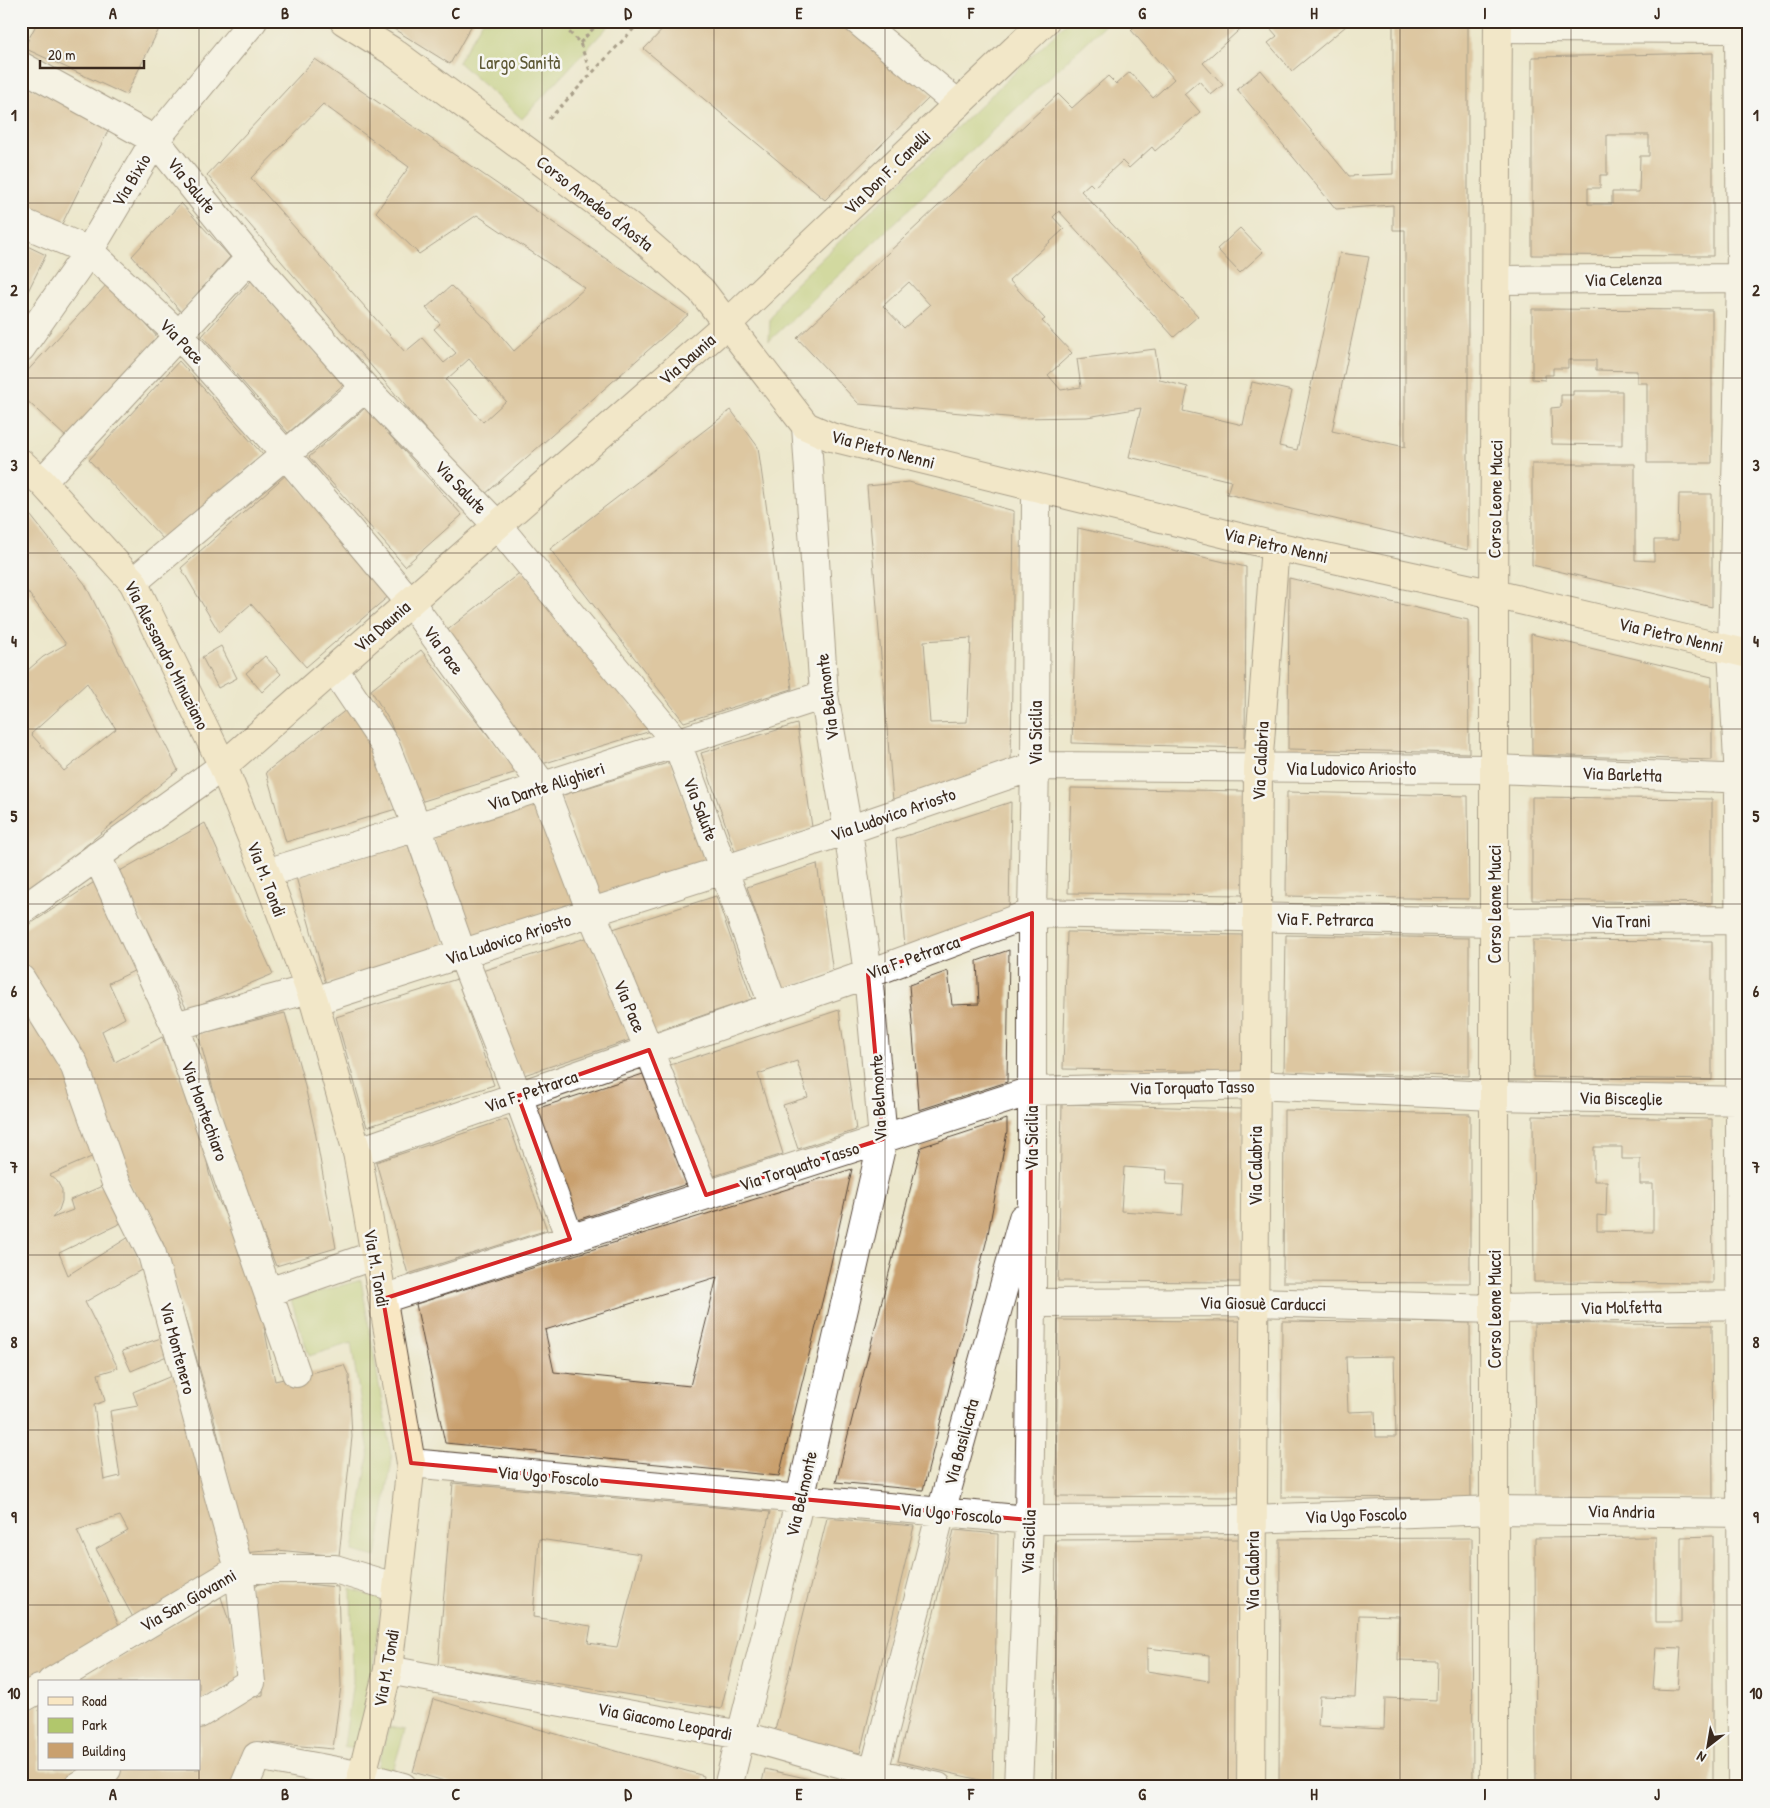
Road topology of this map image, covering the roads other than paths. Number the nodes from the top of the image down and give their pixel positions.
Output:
1 (253, 21) edge
2 (344, 21) edge
3 (858, 21) edge
4 (1045, 21) edge
5 (1498, 25) edge
6 (21, 66) edge
7 (958, 104) junction
8 (155, 140) junction
9 (21, 222) edge
10 (89, 251) junction
11 (250, 258) junction
12 (1745, 278) edge
13 (1497, 280) junction
14 (728, 323) junction
15 (178, 335) junction
16 (21, 348) edge
17 (365, 388) junction
18 (806, 426) junction
19 (286, 455) junction
20 (21, 463) edge
21 (42, 482) junction
22 (1036, 488) junction
23 (498, 525) junction
24 (1276, 546) junction
25 (133, 582) junction
26 (1494, 594) junction
27 (410, 602) junction
28 (1740, 651) edge
29 (334, 669) junction
30 (824, 696) junction
31 (677, 743) junction
32 (223, 766) junction
33 (1035, 766) junction
34 (1258, 768) junction
35 (1494, 769) junction
36 (1744, 779) edge
37 (543, 786) junction
38 (417, 827) junction
39 (848, 830) junction
40 (97, 856) junction
41 (724, 869) junction
42 (266, 873) junction
43 (21, 911) edge
44 (591, 912) junction
45 (1032, 913) junction
46 (1256, 918) junction
47 (1744, 920) edge
48 (1494, 922) junction
49 (462, 954) junction
50 (868, 974) junction
51 (21, 979) edge
52 (312, 995) junction
53 (774, 1007) junction
54 (175, 1026) junction
55 (649, 1050) junction
56 (1255, 1085) junction
57 (1031, 1091) junction
58 (518, 1096) junction
59 (1494, 1096) junction
60 (1744, 1101) edge
61 (883, 1139) junction
62 (357, 1152) junction
63 (1032, 1186) junction
64 (706, 1195) junction
65 (570, 1239) junction
66 (375, 1255) junction
67 (269, 1292) junction
68 (383, 1299) junction
69 (1254, 1302) junction
70 (1032, 1303) junction
71 (1745, 1305) edge
72 (1494, 1309) junction
73 (296, 1373) dead end
74 (411, 1463) junction
75 (800, 1499) junction
76 (1494, 1510) junction
77 (941, 1512) junction
78 (1745, 1513) edge
79 (1252, 1519) junction
80 (1029, 1520) junction
81 (239, 1569) junction
82 (397, 1588) junction
83 (388, 1670) junction
84 (54, 1680) edge
85 (38, 1690) edge
86 (21, 1699) edge
87 (200, 1713) edge
88 (741, 1735) junction
89 (105, 1770) edge
90 (872, 1780) edge
91 (361, 1782) edge
92 (80, 1786) edge
93 (244, 1787) edge
94 (403, 1787) edge
95 (728, 1787) edge
96 (938, 1787) edge
97 (1018, 1787) edge
98 (1251, 1787) edge
99 (1494, 1787) edge
100 (1742, 1787) edge

1 - 8 street, Via Bixio
2 - 14 street, Corso Amedeo d'Aosta
3 - 7 street
4 - 7 street, Via Don F. Canelli
5 - 12 street
5 - 13 street, Corso Leone Mucci
6 - 8 street, Via Salute
7 - 14 street, Via Don F. Canelli
8 - 10 street, Via Bixio
8 - 11 street, Via Salute
9 - 10 street, Via Pace
10 - 15 street, Via Pace
10 - 16 street, Via Bixio
11 - 15 street
11 - 17 street, Via Salute
12 - 13 street, Via Celenza
12 - 28 street
13 - 26 street, Corso Leone Mucci
14 - 18 street, Corso Amedeo d'Aosta
14 - 23 street, Via Daunia
15 - 19 street, Via Pace
15 - 21 street
17 - 19 street
17 - 23 street, Via Salute
18 - 22 street, Via Pietro Nenni
18 - 30 street, Via Belmonte
19 - 25 street
19 - 27 street, Via Pace
20 - 21 street, Via Alessandro Minuziano
21 - 25 street, Via Alessandro Minuziano
22 - 24 street, Via Pietro Nenni
22 - 33 street, Via Sicilia
23 - 27 street, Via Daunia
23 - 31 street, Via Salute
24 - 26 street, Via Pietro Nenni
24 - 34 street, Via Calabria
25 - 32 street, Via Alessandro Minuziano
26 - 28 street, Via Pietro Nenni
26 - 35 street, Corso Leone Mucci
27 - 29 street, Via Daunia
27 - 37 street, Via Pace
28 - 36 street
29 - 32 street, Via Daunia
29 - 38 street
30 - 31 street, Via Dante Alighieri
30 - 39 street, Via Belmonte
31 - 37 street, Via Dante Alighieri
31 - 41 street, Via Salute
32 - 40 street, Via Daunia
32 - 42 street, Via M. Tondi
33 - 34 street, Via Ludovico Ariosto
33 - 39 street, Via Ludovico Ariosto
33 - 45 street, Via Sicilia
34 - 35 street, Via Ludovico Ariosto
34 - 46 street, Via Calabria
35 - 36 street, Via Barletta
35 - 48 street, Corso Leone Mucci
36 - 47 street
37 - 38 street, Via Dante Alighieri
37 - 44 street, Via Pace
38 - 42 street, Via Dante Alighieri
38 - 49 street
39 - 41 street, Via Ludovico Ariosto
39 - 50 street, Via Belmonte
40 - 43 street, Via Daunia
40 - 54 street, Via Montechiaro
41 - 44 street, Via Ludovico Ariosto
41 - 53 street, Via Salute
42 - 52 street, Via M. Tondi
44 - 49 street, Via Ludovico Ariosto
44 - 55 street, Via Pace
45 - 46 street, Via F. Petrarca
45 - 50 street, Via F. Petrarca
45 - 57 street, Via Sicilia
46 - 48 street, Via F. Petrarca
46 - 56 street, Via Calabria
47 - 48 street, Via Trani
47 - 60 street
48 - 59 street, Corso Leone Mucci
49 - 52 street, Via Ludovico Ariosto
49 - 58 street
50 - 53 street, Via F. Petrarca
50 - 61 street, Via Belmonte
51 - 81 street, Via Montenero
52 - 54 street, Via Ludovico Ariosto
52 - 62 street, Via M. Tondi
53 - 55 street, Via F. Petrarca
54 - 67 street, Via Montechiaro
55 - 58 street, Via F. Petrarca
55 - 64 street, Via Pace
56 - 57 street, Via Torquato Tasso
56 - 59 street, Via Torquato Tasso
56 - 69 street, Via Calabria
57 - 61 street, Via Torquato Tasso
57 - 63 street, Via Sicilia
58 - 62 street, Via F. Petrarca
58 - 65 street
59 - 60 street, Via Bisceglie
59 - 72 street, Corso Leone Mucci
60 - 71 street
61 - 64 street, Via Torquato Tasso
61 - 75 street, Via Belmonte
62 - 66 street, Via M. Tondi
63 - 70 street, Via Sicilia
63 - 77 street, Via Basilicata
64 - 65 street, Via Torquato Tasso
65 - 68 street, Via Torquato Tasso
66 - 67 street
66 - 68 street, Via M. Tondi
67 - 73 street, Via Montechiaro
68 - 74 street, Via M. Tondi
69 - 70 street, Via Giosuè Carducci
69 - 72 street, Via Giosuè Carducci
69 - 79 street, Via Calabria
70 - 80 street, Via Sicilia
71 - 72 street, Via Molfetta
71 - 78 street
72 - 76 street, Corso Leone Mucci
74 - 75 street, Via Ugo Foscolo
74 - 82 street, Via M. Tondi
75 - 77 street, Via Ugo Foscolo
75 - 88 street, Via Belmonte
76 - 78 street, Via Andria
76 - 79 street, Via Ugo Foscolo
76 - 99 street, Corso Leone Mucci
77 - 80 street, Via Ugo Foscolo
77 - 90 street, Via Basilicata
78 - 100 street
79 - 80 street, Via Ugo Foscolo
79 - 98 street, Via Calabria
80 - 97 street, Via Sicilia
81 - 82 street, Via San Giovanni
81 - 84 street, Via San Giovanni
81 - 87 street, Via Montenero
82 - 83 street, Via M. Tondi
83 - 88 street, Via Giacomo Leopardi
83 - 91 street, Via M. Tondi
85 - 86 street
88 - 90 street, Via Giacomo Leopardi
88 - 95 street, Via Belmonte
89 - 92 street
90 - 96 street, Via Giacomo Leopardi
91 - 93 street
91 - 94 street

